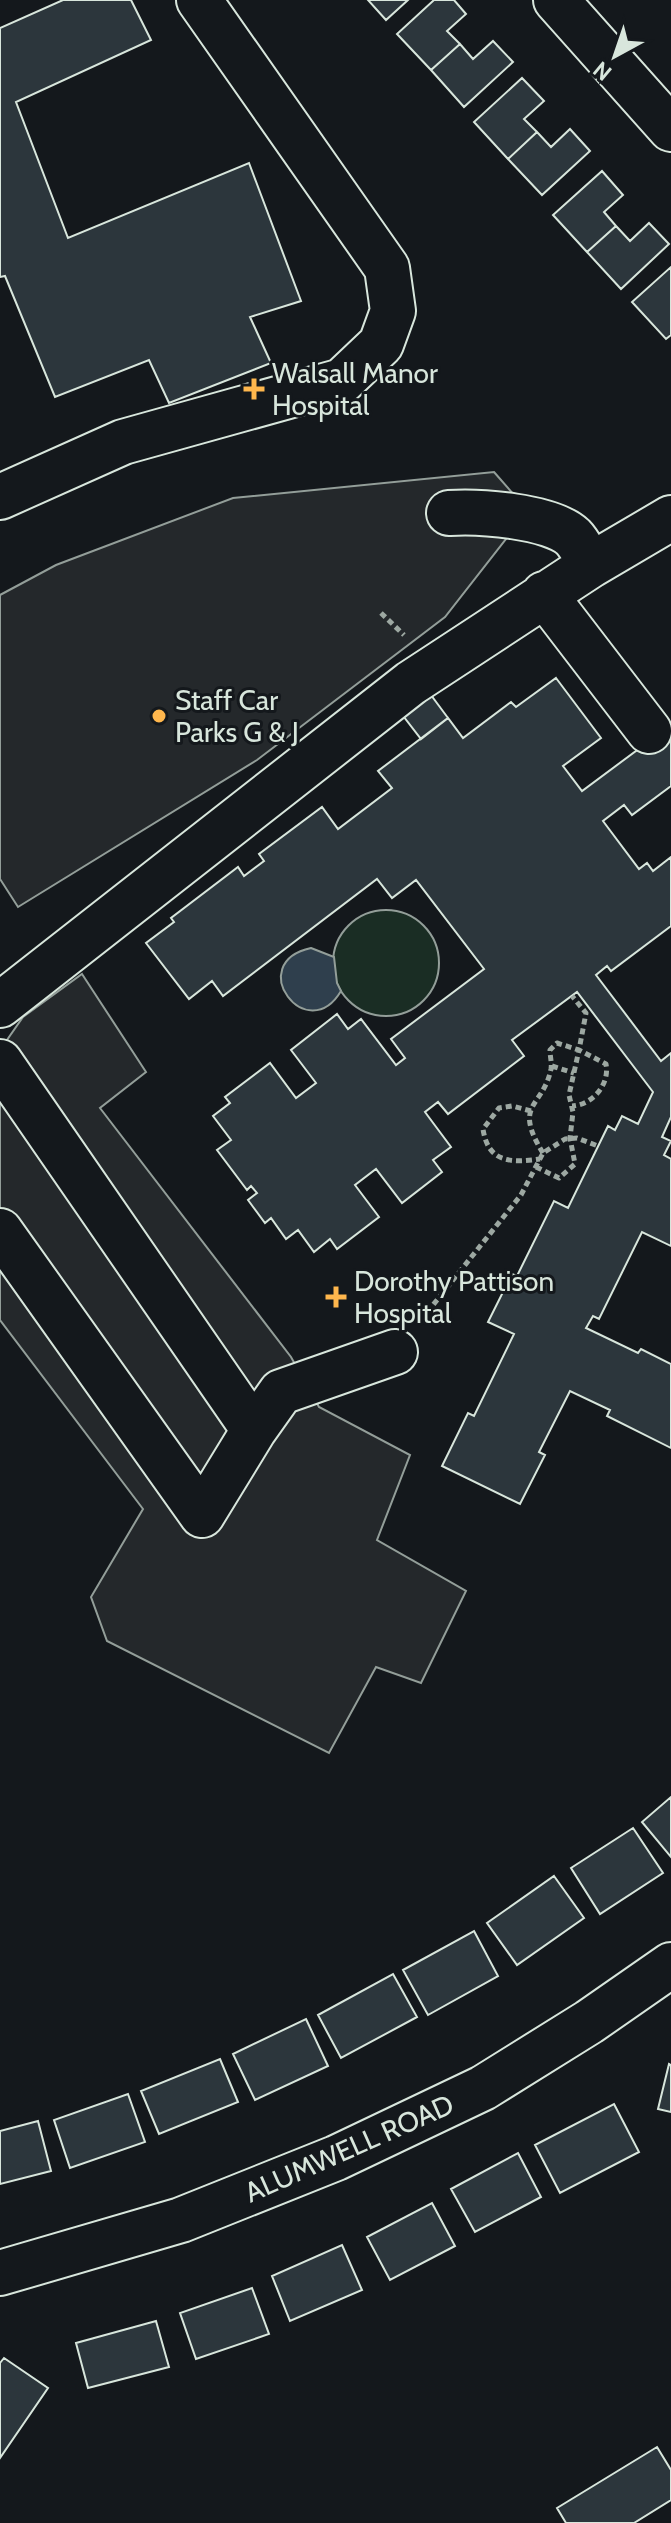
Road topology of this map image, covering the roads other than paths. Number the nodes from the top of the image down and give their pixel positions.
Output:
1 (199, 0) edge
2 (556, 0) edge
3 (671, 129) edge
4 (0, 497) edge
5 (668, 522) edge
6 (450, 527) dead end
7 (591, 565) junction
8 (544, 594) junction
9 (649, 731) dead end
10 (0, 1005) edge
11 (0, 1062) edge
12 (0, 1231) edge
13 (395, 1352) road end
14 (254, 1430) junction
15 (671, 1965) edge
16 (0, 2273) edge

1 - 4 street
2 - 3 street
5 - 7 street
6 - 7 street
7 - 8 street
8 - 9 street
8 - 10 street
11 - 14 street
12 - 14 street
13 - 14 street
15 - 16 street, ALUMWELL ROAD

